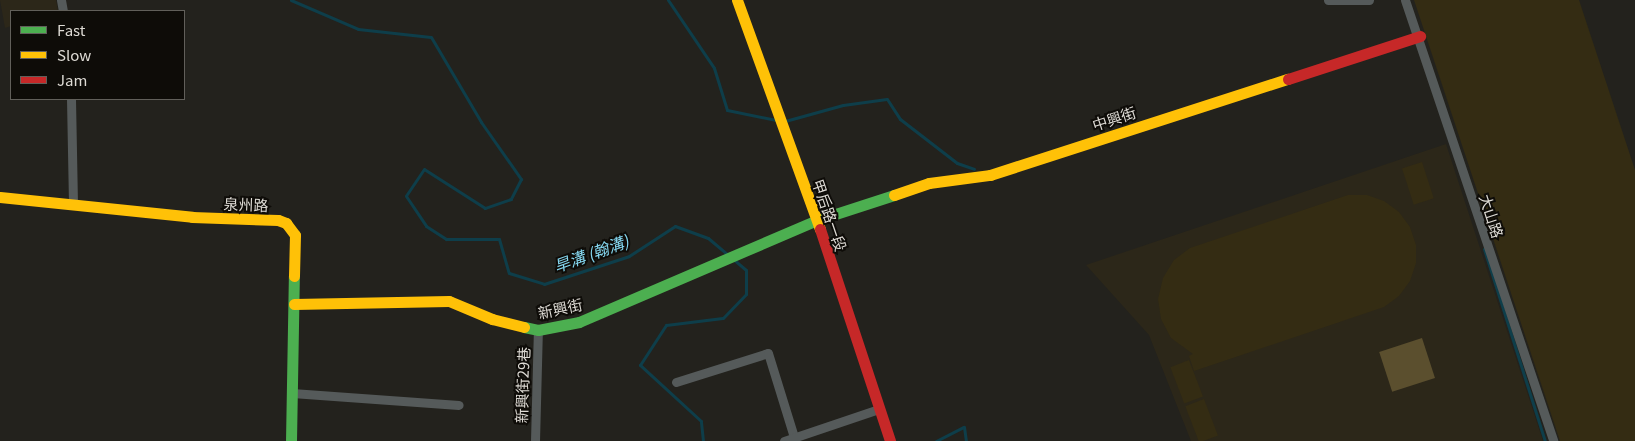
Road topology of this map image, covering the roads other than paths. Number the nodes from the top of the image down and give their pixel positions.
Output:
1 (737, 0) edge
2 (1328, 0) edge
3 (1369, 0) edge
4 (1405, 0) edge
5 (1420, 36) junction
6 (71, 100) edge
7 (0, 197) edge
8 (73, 203) junction
9 (817, 220) junction
10 (294, 304) junction
11 (538, 330) junction
12 (676, 382) dead end
13 (292, 393) junction
14 (459, 405) dead end
15 (879, 409) junction
16 (794, 438) junction
17 (291, 441) edge
18 (535, 441) edge
19 (784, 441) edge
20 (890, 441) edge
21 (1553, 441) edge

1 - 9 street, 甲后路一段
2 - 3 street
4 - 5 street, 大山路
5 - 9 street, 中興街
5 - 21 street, 大山路
6 - 8 street
7 - 8 street, 泉州路
8 - 10 street, 泉州路
9 - 11 street, 新興街
9 - 15 street, 甲后路一段
10 - 11 street, 新興街
10 - 13 street, 泉州路
11 - 18 street, 新興街29巷
12 - 16 street
13 - 14 street
13 - 17 street, 泉州路
15 - 16 street
15 - 20 street, 甲后路一段
16 - 19 street

